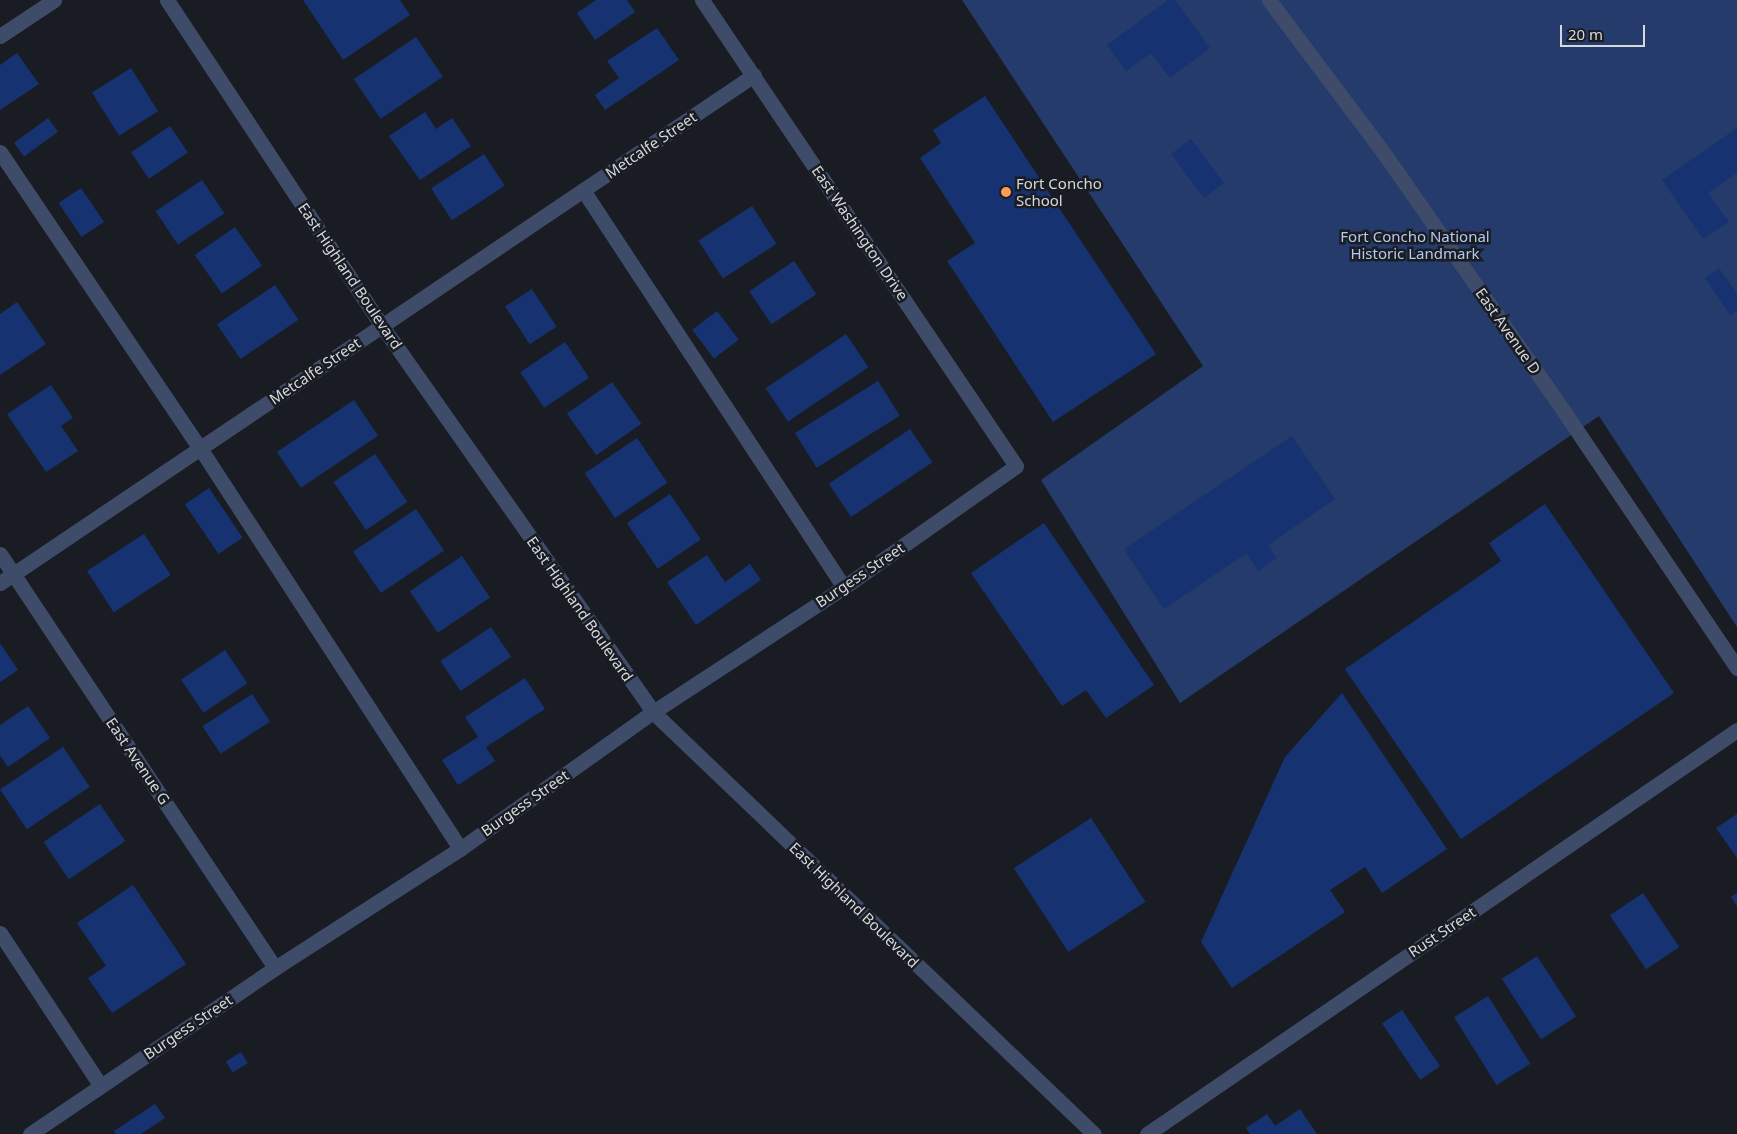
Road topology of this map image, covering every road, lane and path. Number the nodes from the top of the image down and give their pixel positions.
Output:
1 (54, 0) edge
2 (167, 0) edge
3 (702, 0) edge
4 (1269, 0) edge
5 (0, 36) edge
6 (754, 75) junction
7 (0, 152) edge
8 (583, 190) junction
9 (382, 326) junction
10 (200, 448) junction
11 (1016, 466) joint
12 (0, 554) edge
13 (13, 574) junction
14 (0, 583) edge
15 (844, 587) junction
16 (1737, 668) edge
17 (652, 712) junction
18 (1737, 730) edge
19 (460, 849) junction
20 (0, 933) edge
21 (275, 968) junction
22 (101, 1086) junction
23 (30, 1134) edge
24 (1094, 1134) edge
25 (1147, 1134) edge

1 - 5 street
2 - 9 street, East Highland Boulevard
3 - 6 street, East Washington Drive
4 - 16 street, East Avenue D
6 - 8 street, Metcalfe Street
6 - 11 street, East Washington Drive
7 - 10 street
8 - 9 street, Metcalfe Street
8 - 15 street
9 - 10 street, Metcalfe Street
9 - 17 street, East Highland Boulevard
10 - 13 street, Metcalfe Street
10 - 19 street
11 - 15 street, Burgess Street
12 - 13 street, East Avenue G
13 - 14 street, Metcalfe Street
13 - 21 street, East Avenue G
15 - 17 street, Burgess Street
17 - 19 street, Burgess Street
17 - 24 street, East Highland Boulevard
18 - 25 street, Rust Street
19 - 21 street, Burgess Street
20 - 22 street
21 - 22 street, Burgess Street
22 - 23 street, Burgess Street

